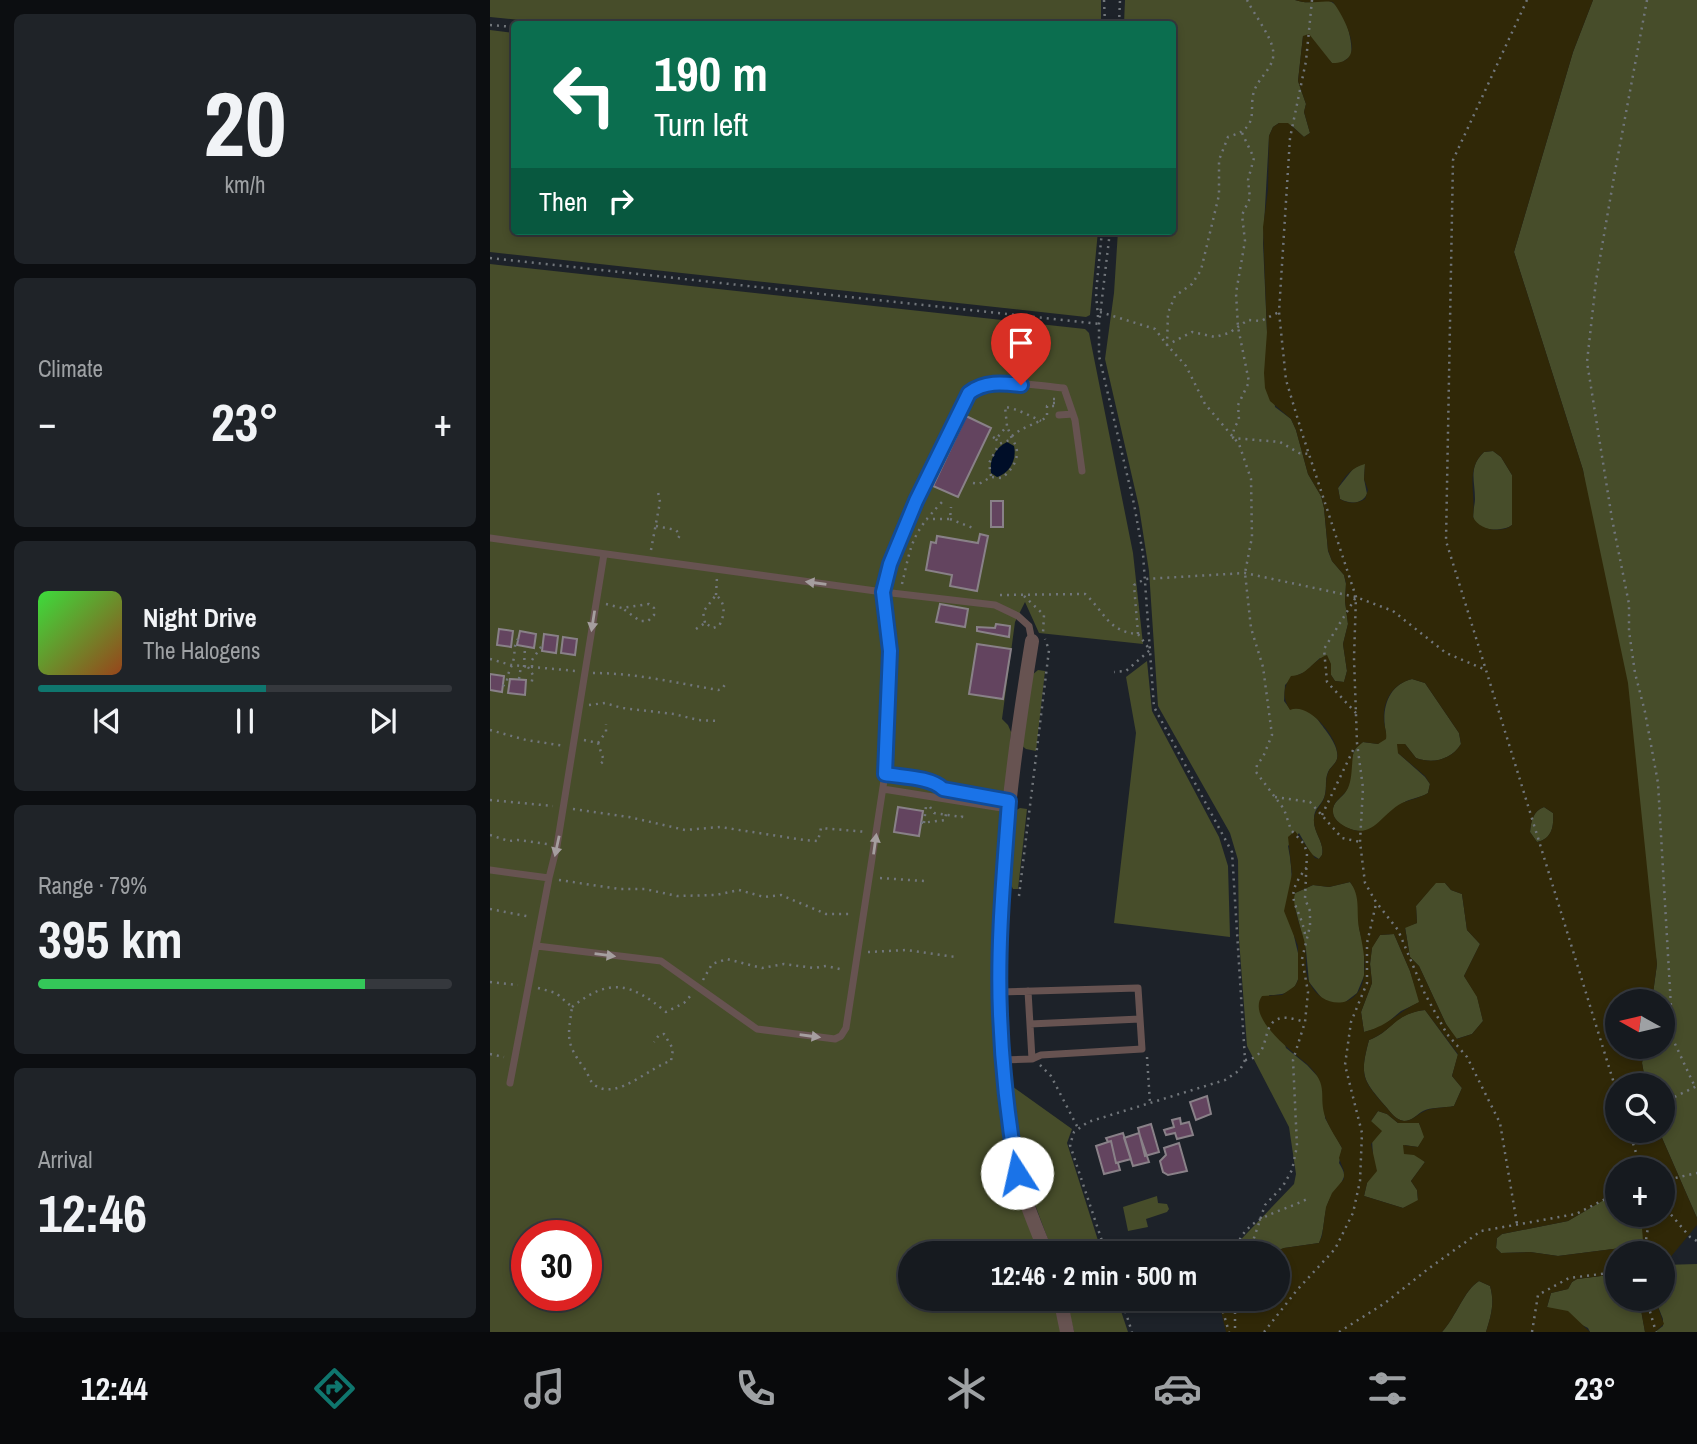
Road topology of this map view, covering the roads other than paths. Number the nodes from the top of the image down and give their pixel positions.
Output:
1 (1073, 414) junction
2 (1059, 415) dead end
3 (1082, 471) dead end
4 (490, 538) edge
5 (901, 540) junction
6 (911, 543) road end
7 (604, 554) junction
8 (883, 592) junction
9 (1032, 641) joint
10 (885, 774) junction
11 (883, 789) junction
12 (1008, 805) junction
13 (490, 870) edge
14 (549, 878) junction
15 (537, 946) junction
16 (1028, 991) junction
17 (1000, 992) junction
18 (1140, 1018) junction
19 (1030, 1024) junction
20 (1032, 1059) junction
21 (1003, 1060) junction
22 (510, 1083) dead end
23 (1042, 1241) edge
24 (1063, 1311) edge
25 (1067, 1332) edge

1 - 2 lane
1 - 3 lane
1 - 5 lane
4 - 7 lane
5 - 6 lane
5 - 8 lane
8 -> 7 lane
7 -> 14 lane
8 - 9 lane
8 - 10 lane
9 - 12 street
10 - 11 lane
10 - 12 lane
11 - 12 lane
15 -> 11 lane
12 - 17 street
13 - 14 lane
14 - 15 lane
15 - 22 lane
16 - 17 lane
16 - 18 lane
16 - 19 lane
17 - 21 street
18 - 19 lane
18 - 20 lane
19 - 20 lane
20 - 21 lane
21 - 23 street
24 - 25 street

